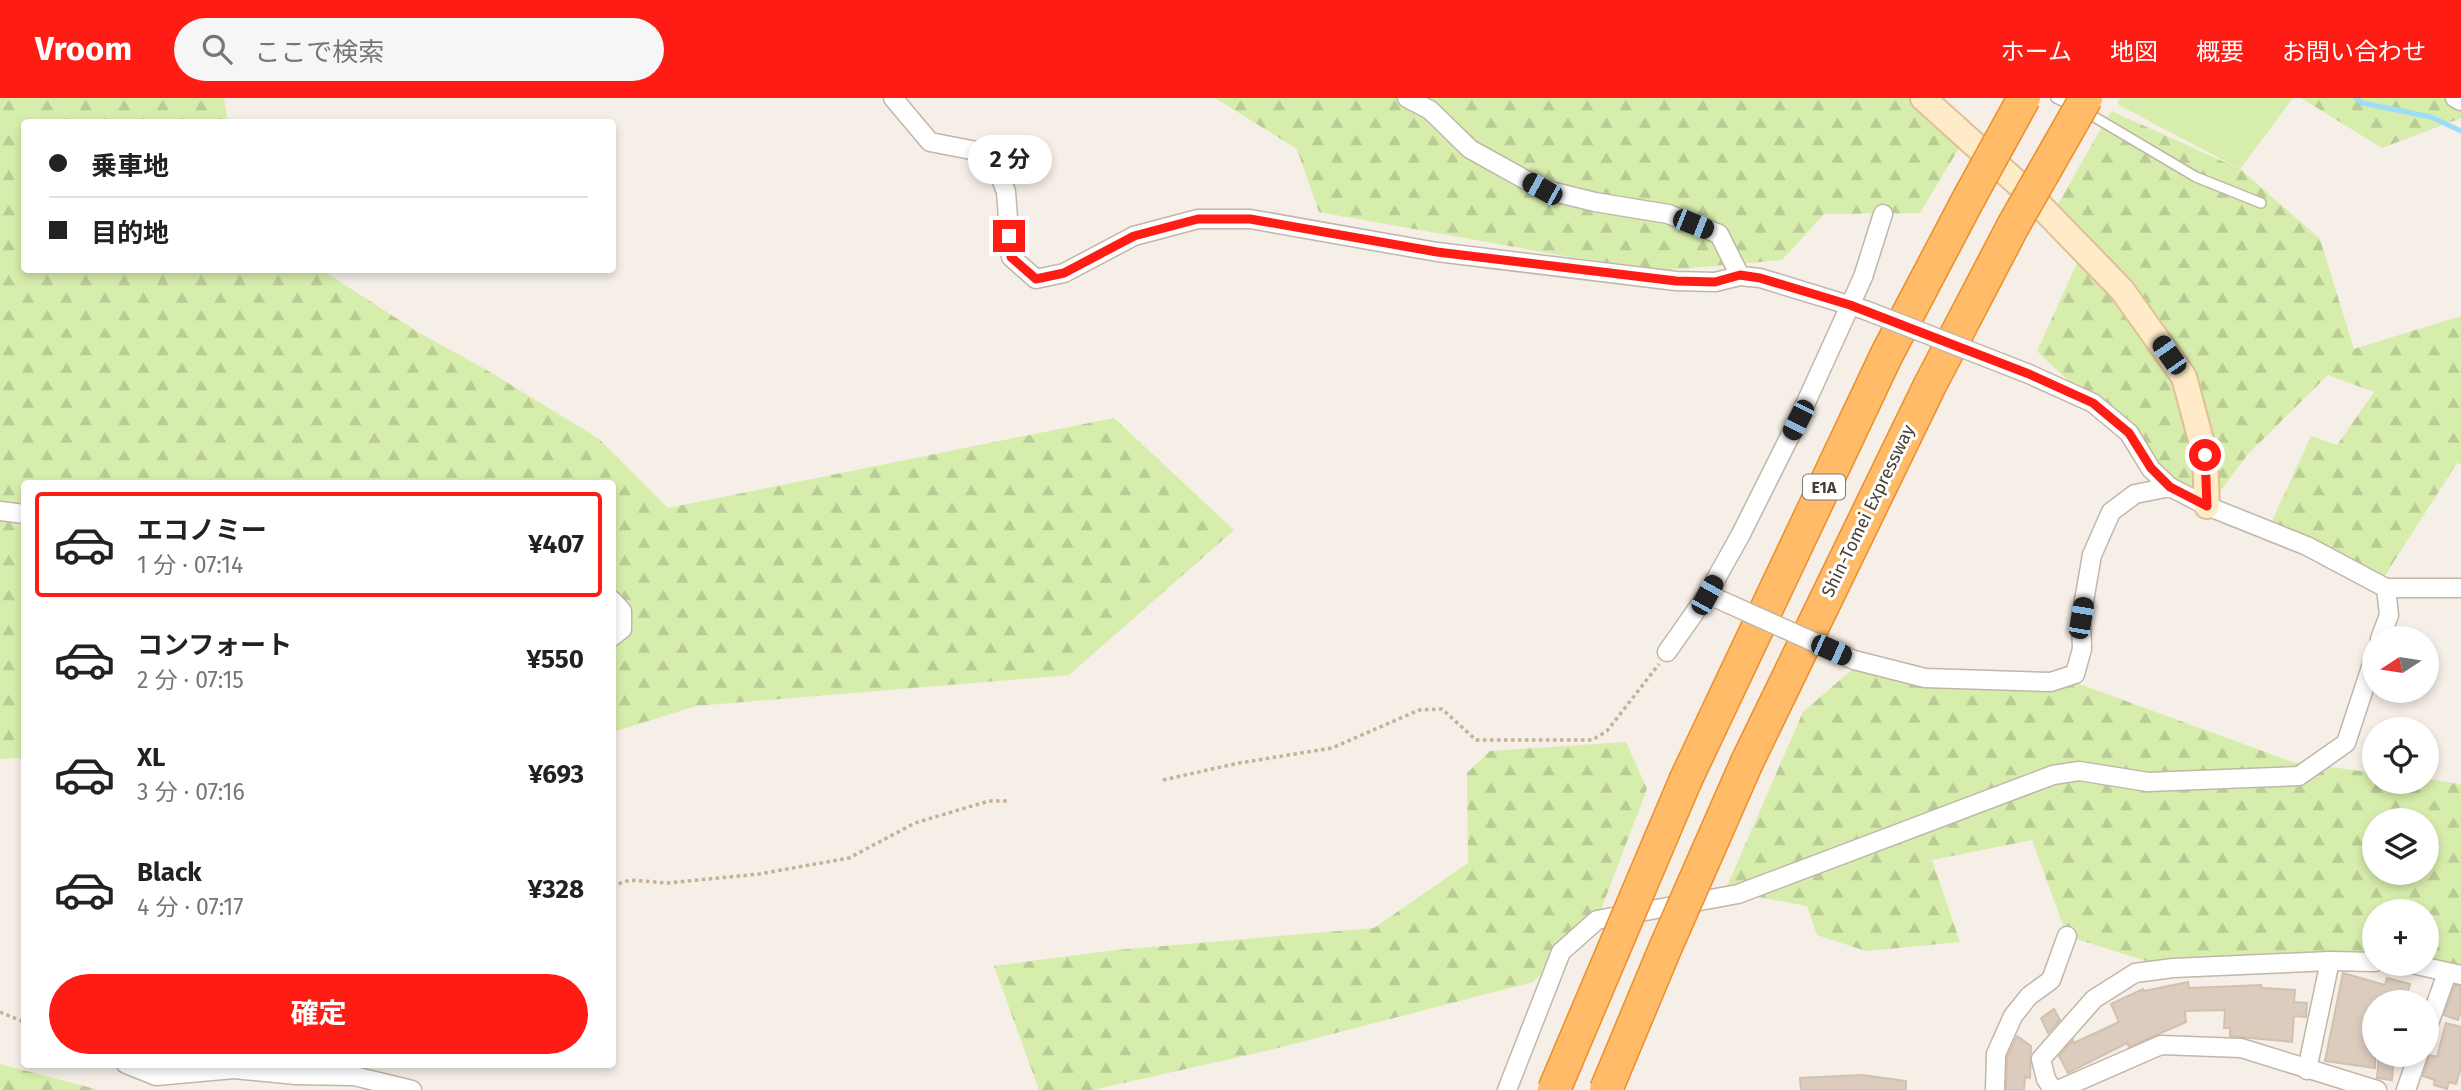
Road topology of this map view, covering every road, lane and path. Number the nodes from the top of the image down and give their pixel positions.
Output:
1 (893, 98) edge
2 (1407, 98) edge
3 (1923, 98) edge
4 (2025, 98) edge
5 (2056, 98) edge
6 (2086, 98) edge
7 (2455, 98) edge
8 (2461, 101) edge
9 (2261, 203) dead end
10 (1883, 214) dead end
11 (1740, 275) junction
12 (1857, 308) junction
13 (2170, 487) junction
14 (2207, 506) junction
15 (0, 511) edge
16 (21, 514) edge
17 (2386, 588) junction
18 (2461, 588) edge
19 (1713, 597) junction
20 (616, 604) edge
21 (2385, 626) edge
22 (616, 634) edge
23 (1667, 652) joint
24 (2362, 694) edge
25 (1163, 780) dead end
26 (1010, 801) dead end
27 (616, 885) edge
28 (2067, 936) dead end
29 (2330, 961) junction
30 (2362, 962) edge
31 (2454, 974) edge
32 (2439, 1005) edge
33 (0, 1012) edge
34 (21, 1022) edge
35 (2414, 1067) edge
36 (136, 1068) edge
37 (2307, 1070) junction
38 (412, 1090) edge
39 (1507, 1090) edge
40 (1554, 1090) edge
41 (1606, 1090) edge
42 (1995, 1090) edge
43 (2053, 1090) edge
44 (2058, 1090) edge
45 (2377, 1090) edge
46 (2406, 1090) edge

1 - 11 street
2 - 11 street
3 - 14 street
4 - 40 highway, E1A, bridge
5 - 9 lane
6 - 41 highway, Shin-Tomei Expressway / E1A, bridge
7 - 8 street
10 - 12 street
11 - 12 street
12 - 13 street, bridge
12 - 19 street
13 - 14 street
13 - 19 street, bridge
14 - 17 street
15 - 16 street
17 - 18 street
17 - 21 street
19 - 23 street
20 - 22 street
23 - 25 path
24 - 39 street
26 - 27 path
28 - 42 street
29 - 30 street
29 - 37 street
29 - 43 street
31 - 32 street
33 - 34 path
35 - 46 street
36 - 38 street
37 - 44 street
37 - 45 street

